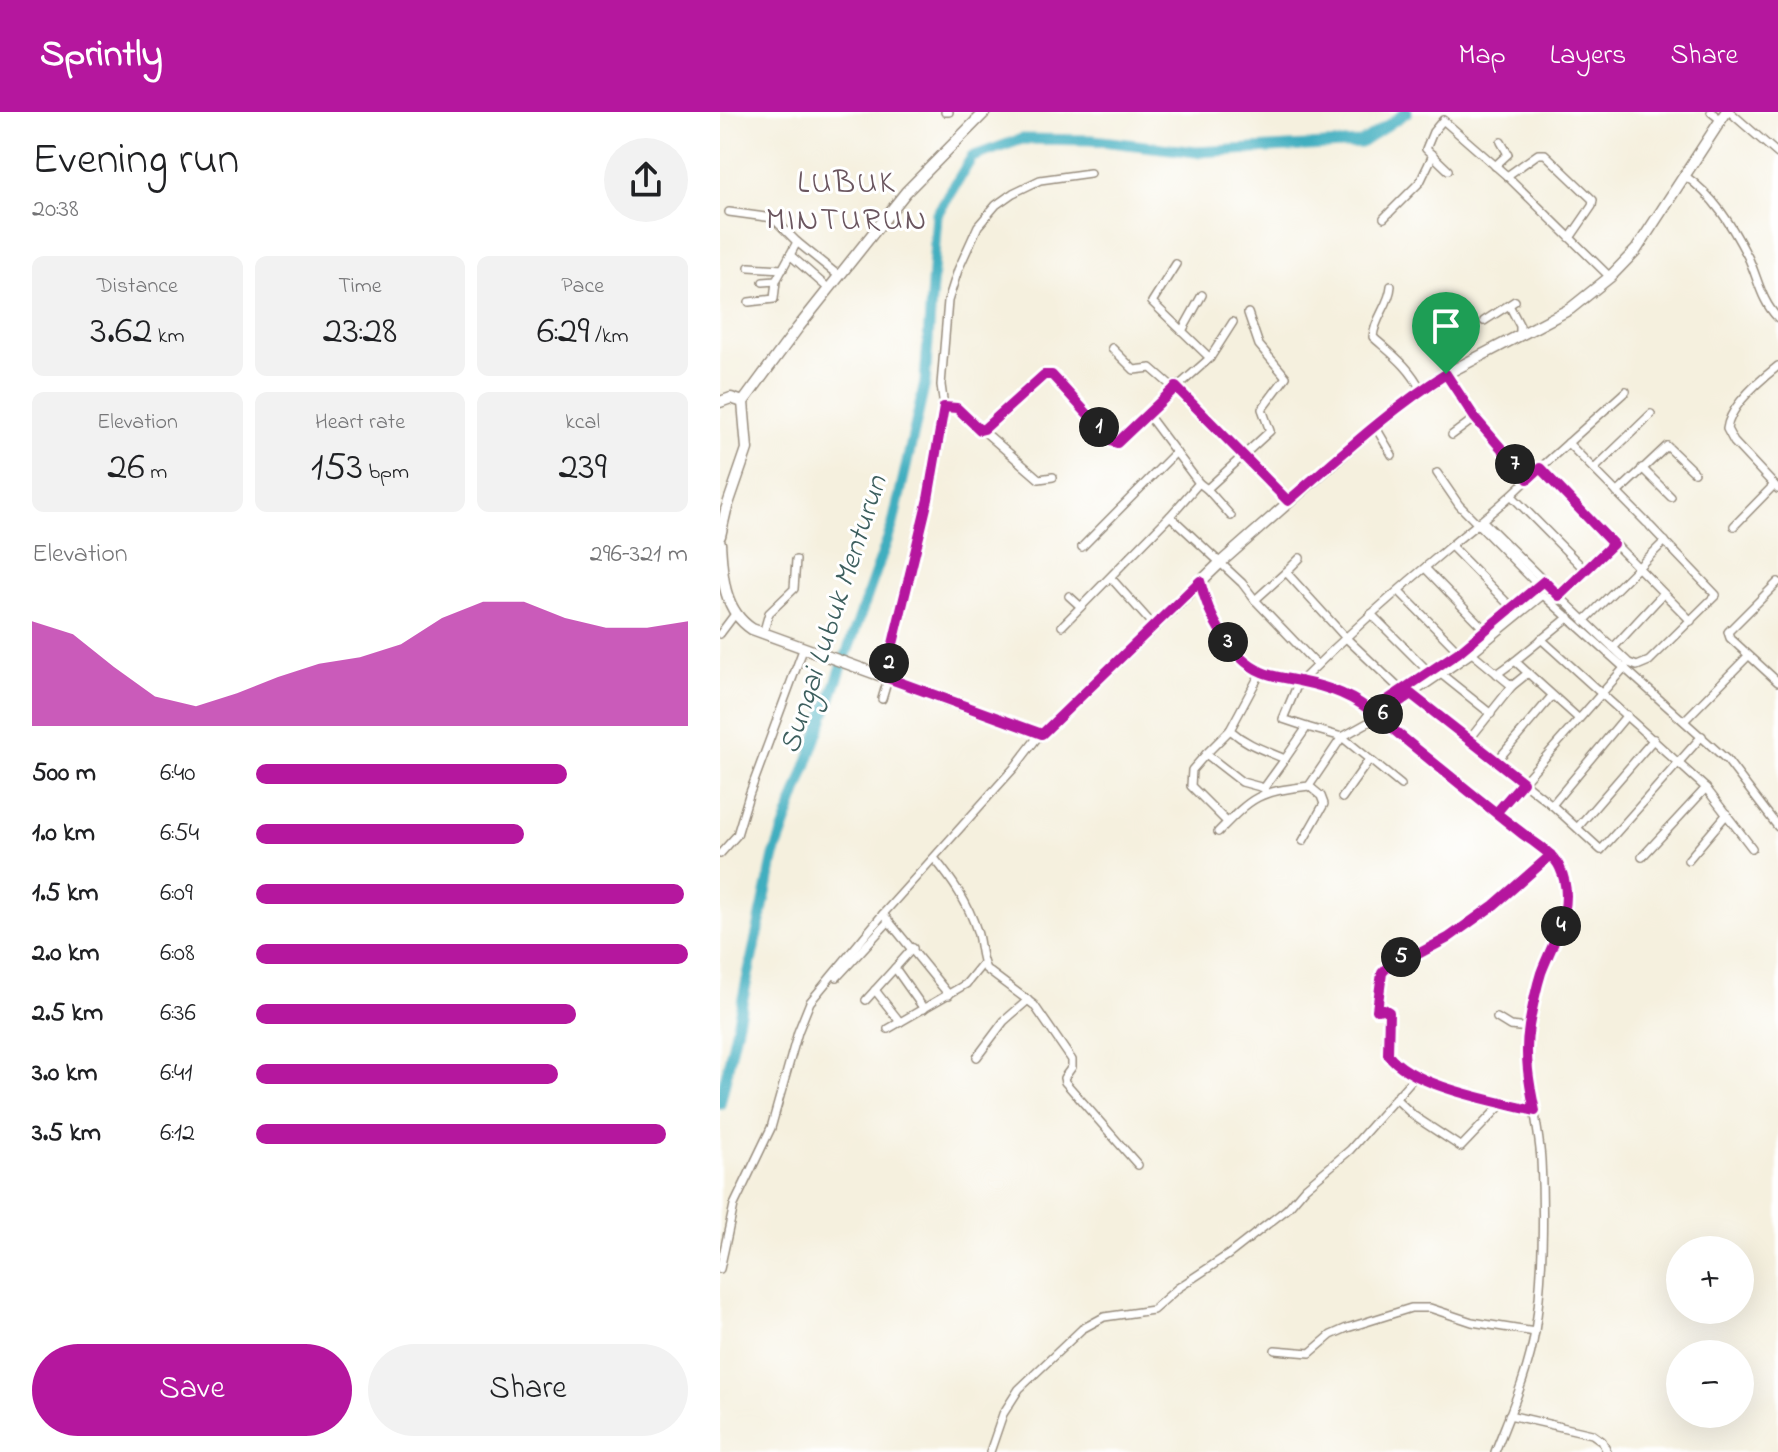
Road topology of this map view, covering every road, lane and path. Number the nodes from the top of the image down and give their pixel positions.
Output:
1 (1711, 112) edge
2 (980, 113) edge
3 (1726, 115) edge
4 (1501, 142) dead end
5 (1778, 154) edge
6 (1433, 155) junction
7 (1495, 166) junction
8 (1448, 170) dead end
9 (1090, 173) dead end
10 (1684, 175) junction
11 (1507, 176) junction
12 (729, 212) dead end
13 (1384, 218) dead end
14 (1570, 238) junction
15 (797, 242) junction
16 (790, 255) junction
17 (1176, 264) dead end
18 (749, 267) dead end
19 (783, 269) junction
20 (839, 276) junction
21 (1610, 277) junction
22 (776, 281) junction
23 (763, 282) dead end
24 (1391, 286) dead end
25 (829, 289) junction
26 (1202, 295) dead end
27 (749, 302) dead end
28 (1248, 313) dead end
29 (1778, 318) edge
30 (1484, 321) dead end
31 (1233, 322) dead end
32 (1182, 331) junction
33 (1520, 335) junction
34 (1112, 348) dead end
35 (1210, 358) junction
36 (1778, 366) edge
37 (1446, 374) junction
38 (1176, 388) junction
39 (1421, 390) junction
40 (1626, 391) dead end
41 (720, 402) edge
42 (743, 402) junction
43 (944, 407) junction
44 (1651, 414) dead end
45 (1148, 415) junction
46 (1475, 418) junction
47 (1375, 426) junction
48 (980, 430) junction
49 (1452, 435) dead end
50 (1568, 443) junction
51 (1176, 452) junction
52 (1392, 455) dead end
53 (1245, 456) junction
54 (1540, 468) junction
55 (1642, 468) junction
56 (1594, 469) junction
57 (1694, 472) dead end
58 (1437, 473) dead end
59 (1053, 477) dead end
60 (1528, 479) junction
61 (1199, 483) junction
62 (1776, 487) edge
63 (1207, 489) junction
64 (1617, 493) junction
65 (1512, 496) junction
66 (1671, 497) dead end
67 (1288, 501) junction
68 (1170, 516) junction
69 (1231, 516) dead end
70 (1481, 523) junction
71 (1734, 526) dead end
72 (720, 536) edge
73 (1665, 541) junction
74 (720, 543) edge
75 (1613, 544) junction
76 (1451, 546) junction
77 (1082, 547) dead end
78 (1300, 558) dead end
79 (796, 560) dead end
80 (1220, 563) junction
81 (1425, 568) junction
82 (1638, 568) junction
83 (1585, 570) junction
84 (1286, 572) junction
85 (1111, 578) junction
86 (1200, 581) junction
87 (1778, 582) edge
88 (1542, 583) junction
89 (1399, 591) junction
90 (1663, 594) junction
91 (1069, 596) dead end
92 (1559, 596) junction
93 (1255, 600) junction
94 (1080, 606) junction
95 (1513, 609) junction
96 (735, 614) junction
97 (1371, 614) junction
98 (1569, 617) junction
99 (1584, 621) junction
100 (1691, 621) junction
101 (1153, 625) junction
102 (1062, 626) dead end
103 (1486, 631) junction
104 (720, 634) edge
105 (763, 634) junction
106 (1345, 637) junction
107 (1541, 639) junction
108 (807, 648) junction
109 (1613, 648) junction
110 (1459, 652) junction
111 (1472, 653) junction
112 (1748, 656) junction
113 (1515, 661) junction
114 (1317, 665) junction
115 (1625, 667) junction
116 (1261, 672) junction
117 (1430, 673) junction
118 (1528, 673) junction
119 (1441, 674) junction
120 (1497, 674) junction
121 (886, 678) junction
122 (1300, 681) junction
123 (1778, 682) edge
124 (1512, 686) junction
125 (1602, 692) junction
126 (1407, 693) junction
127 (1552, 696) junction
128 (882, 699) dead end
129 (1374, 714) junction
130 (1491, 714) junction
131 (1627, 715) junction
132 (1578, 718) junction
133 (1685, 720) junction
134 (1307, 727) junction
135 (1230, 730) junction
136 (1040, 734) junction
137 (1702, 736) junction
138 (1342, 737) junction
139 (1654, 739) junction
140 (1469, 740) junction
141 (1206, 754) junction
142 (1285, 759) junction
143 (1369, 760) junction
144 (1496, 762) junction
145 (1680, 762) junction
146 (1523, 782) junction
147 (1401, 785) dead end
148 (1309, 786) junction
149 (1706, 788) junction
150 (1265, 790) junction
151 (1342, 798) dead end
152 (1552, 805) junction
153 (1496, 813) junction
154 (1727, 814) junction
155 (1227, 822) junction
156 (1578, 827) junction
157 (1778, 827) edge
158 (1218, 832) dead end
159 (1303, 841) dead end
160 (1752, 848) dead end
161 (720, 854) edge
162 (1551, 855) junction
163 (1642, 857) dead end
164 (934, 858) junction
165 (1688, 860) dead end
166 (886, 918) junction
167 (913, 948) junction
168 (983, 963) junction
169 (895, 968) junction
170 (837, 977) dead end
171 (875, 990) junction
172 (949, 995) junction
173 (866, 1000) dead end
174 (1028, 1000) junction
175 (924, 1009) junction
176 (1497, 1018) dead end
177 (900, 1022) junction
178 (1529, 1028) junction
179 (888, 1029) dead end
180 (977, 1057) dead end
181 (1416, 1075) junction
182 (1395, 1098) junction
183 (1503, 1103) junction
184 (1535, 1111) junction
185 (1138, 1165) dead end
186 (720, 1269) edge
187 (1535, 1332) junction
188 (1275, 1350) dead end
189 (1509, 1415) junction
190 (990, 1452) edge
191 (1495, 1452) edge
192 (1607, 1452) edge

1 - 3 street
2 - 20 street
3 - 5 street
3 - 10 street
4 - 7 street
6 - 7 street
6 - 8 street
6 - 13 street
7 - 11 street
9 - 43 street
10 - 21 street
10 - 29 street
11 - 14 street
11 - 14 street
12 - 15 street
14 - 21 street
15 - 16 street
15 - 20 street
16 - 19 street
16 - 25 street
17 - 32 street
18 - 19 street
19 - 22 street
20 - 25 street
21 - 33 street
22 - 23 street
22 - 27 street
24 - 39 street
25 - 42 street
26 - 32 street
28 - 53 street
30 - 33 street
31 - 35 street
32 - 35 street
33 - 37 street
34 - 38 street
35 - 38 street
36 - 62 street
37 - 39 street
37 - 46 street
38 - 45 street
38 - 53 street
39 - 47 street
40 - 50 street
41 - 42 street
42 - 72 street
43 - 48 street
43 - 121 street
44 - 56 street
45 - 48 street
45 - 51 street
46 - 49 street
46 - 60 street
47 - 52 street
47 - 67 street
48 - 59 street
50 - 54 street
50 - 56 street
51 - 61 street
51 - 77 street
53 - 63 street
53 - 67 street
54 - 60 street
54 - 75 street
55 - 57 street
55 - 64 street
55 - 66 street
56 - 64 street
58 - 70 street
60 - 65 street
61 - 63 street
61 - 68 street
62 - 71 street
63 - 69 street
64 - 73 street
65 - 70 street
65 - 83 street
67 - 80 street
68 - 80 street
68 - 85 street
70 - 76 street
70 - 88 street
73 - 82 street
73 - 100 street
74 - 96 street
75 - 82 street
75 - 83 street
76 - 81 street
76 - 95 street
78 - 84 street
79 - 105 street
80 - 86 street
80 - 93 street
81 - 89 street
81 - 103 street
82 - 90 street
82 - 99 street
83 - 92 street
84 - 93 street
84 - 106 street
85 - 94 street
85 - 101 street
86 - 101 street
86 - 116 street
87 - 112 street
88 - 92 street
88 - 95 street
89 - 97 street
89 - 110 street
90 - 100 street
90 - 109 street
91 - 94 street
92 - 99 street
93 - 114 street
94 - 102 street
95 - 103 street
96 - 104 street
96 - 105 street
97 - 106 street
97 - 117 street
98 - 107 street
98 - 111 street
98 - 115 street
99 - 109 street
100 - 109 street
101 - 136 street
103 - 110 street
105 - 108 street
106 - 114 street
106 - 126 street
107 - 113 street
107 - 125 street
108 - 121 street
108 - 161 street
110 - 117 street
111 - 119 street
111 - 120 street
112 - 123 street
112 - 133 street
113 - 118 street
113 - 120 street
114 - 122 street
115 - 125 street
115 - 133 street
116 - 122 street
116 - 135 street
117 - 126 street
118 - 124 street
118 - 127 street
119 - 126 street
119 - 130 street
120 - 124 street
121 - 128 street
121 - 136 street
122 - 129 street
122 - 134 street
124 - 130 street
125 - 131 street
125 - 132 street
126 - 129 street
126 - 140 street
127 - 132 street
127 - 144 street
129 - 138 street
129 - 153 street
130 - 140 street
131 - 139 street
131 - 152 street
132 - 146 street
133 - 137 street
134 - 138 street
134 - 142 street
135 - 141 street
135 - 142 street
136 - 164 street
137 - 145 street
137 - 157 street
138 - 143 street
138 - 148 street
139 - 145 street
139 - 156 street
140 - 144 street
141 - 150 street
141 - 155 street
142 - 150 street
143 - 147 street
143 - 151 street
144 - 146 street
145 - 149 street
145 - 156 street
146 - 152 street
146 - 153 street
148 - 150 street
148 - 159 street
149 - 154 street
149 - 163 street
150 - 155 street
152 - 156 street
153 - 162 street
154 - 160 street
154 - 165 street
155 - 158 street
162 - 178 street
162 - 181 street
164 - 166 street
164 - 168 street
166 - 167 street
166 - 170 street
166 - 186 street
167 - 169 street
167 - 172 street
168 - 172 street
168 - 174 street
169 - 171 street
169 - 175 street
171 - 173 street
171 - 177 street
172 - 175 street
174 - 180 street
174 - 185 street
175 - 177 street
176 - 178 street
177 - 179 street
178 - 184 street
181 - 182 street
181 - 183 street
182 - 183 street
182 - 190 street
183 - 184 street
184 - 187 street
187 - 188 street
187 - 189 street
189 - 191 street
189 - 192 street

